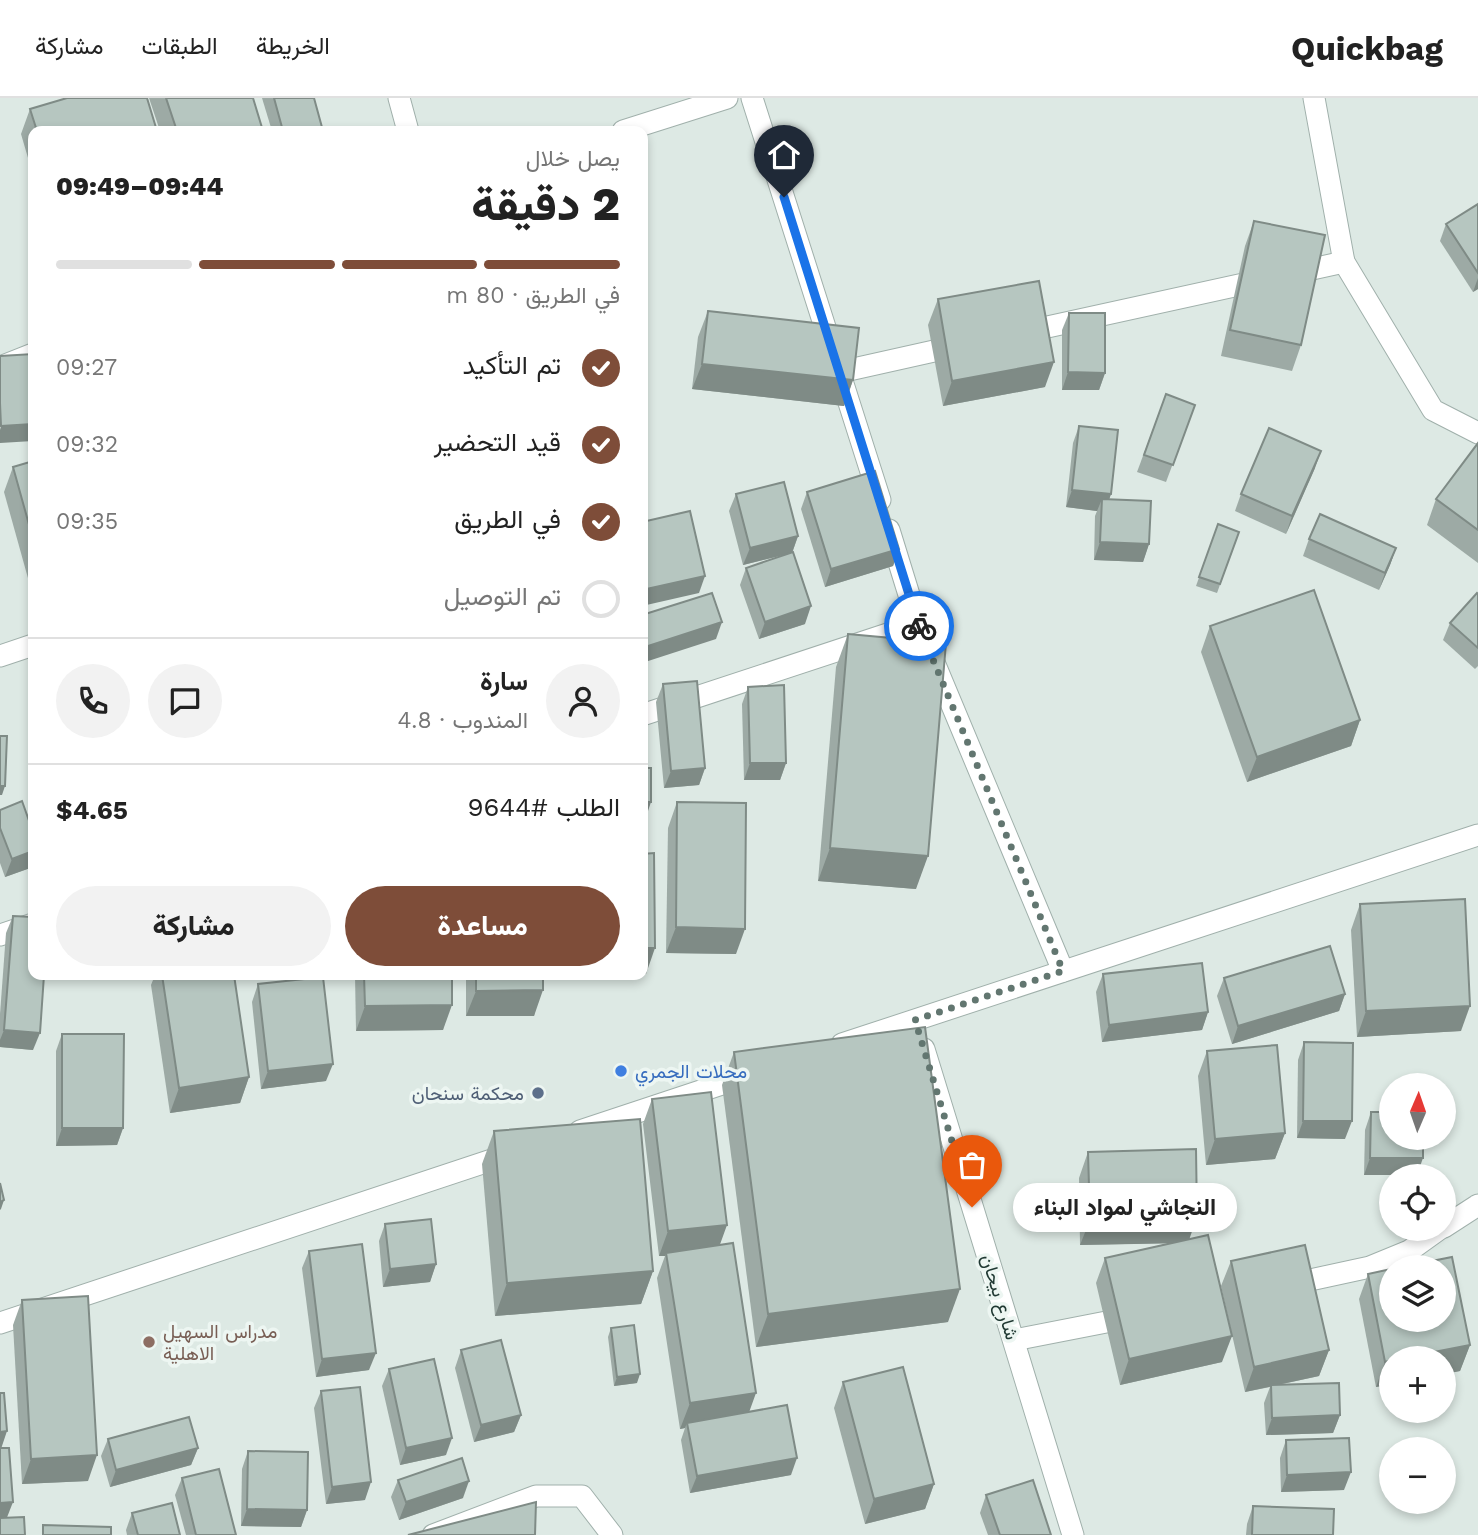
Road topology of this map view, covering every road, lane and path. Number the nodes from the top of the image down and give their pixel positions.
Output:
1 (399, 98) edge
2 (727, 98) edge
3 (752, 98) edge
4 (1314, 98) edge
5 (407, 126) edge
6 (639, 126) edge
7 (1344, 262) junction
8 (1004, 336) edge
9 (976, 342) edge
10 (28, 355) edge
11 (2, 359) edge
12 (840, 372) junction
13 (1478, 433) edge
14 (918, 624) junction
15 (28, 647) edge
16 (0, 656) edge
17 (648, 713) edge
18 (1478, 835) edge
19 (28, 926) edge
20 (0, 935) edge
21 (1063, 971) junction
22 (915, 1020) junction
23 (822, 1051) edge
24 (769, 1068) edge
25 (557, 1139) edge
26 (530, 1147) edge
27 (1478, 1205) edge
28 (1456, 1219) edge
29 (1423, 1241) edge
30 (1268, 1289) edge
31 (1148, 1314) edge
32 (0, 1323) edge
33 (1014, 1340) junction
34 (433, 1535) edge
35 (612, 1535) edge
36 (1073, 1535) edge

1 - 5 street
2 - 6 street
3 - 12 street
4 - 7 street
7 - 8 street
7 - 13 street
9 - 12 street
10 - 11 street
12 - 14 street
14 - 17 street
14 - 21 street
15 - 16 street
18 - 21 street
19 - 20 street
21 - 22 street
22 - 23 street
22 - 33 street, شارع بيحان
24 - 25 street
26 - 32 street
27 - 28 street
29 - 30 street
31 - 33 street
33 - 36 street, شارع بيحان
34 - 35 street

